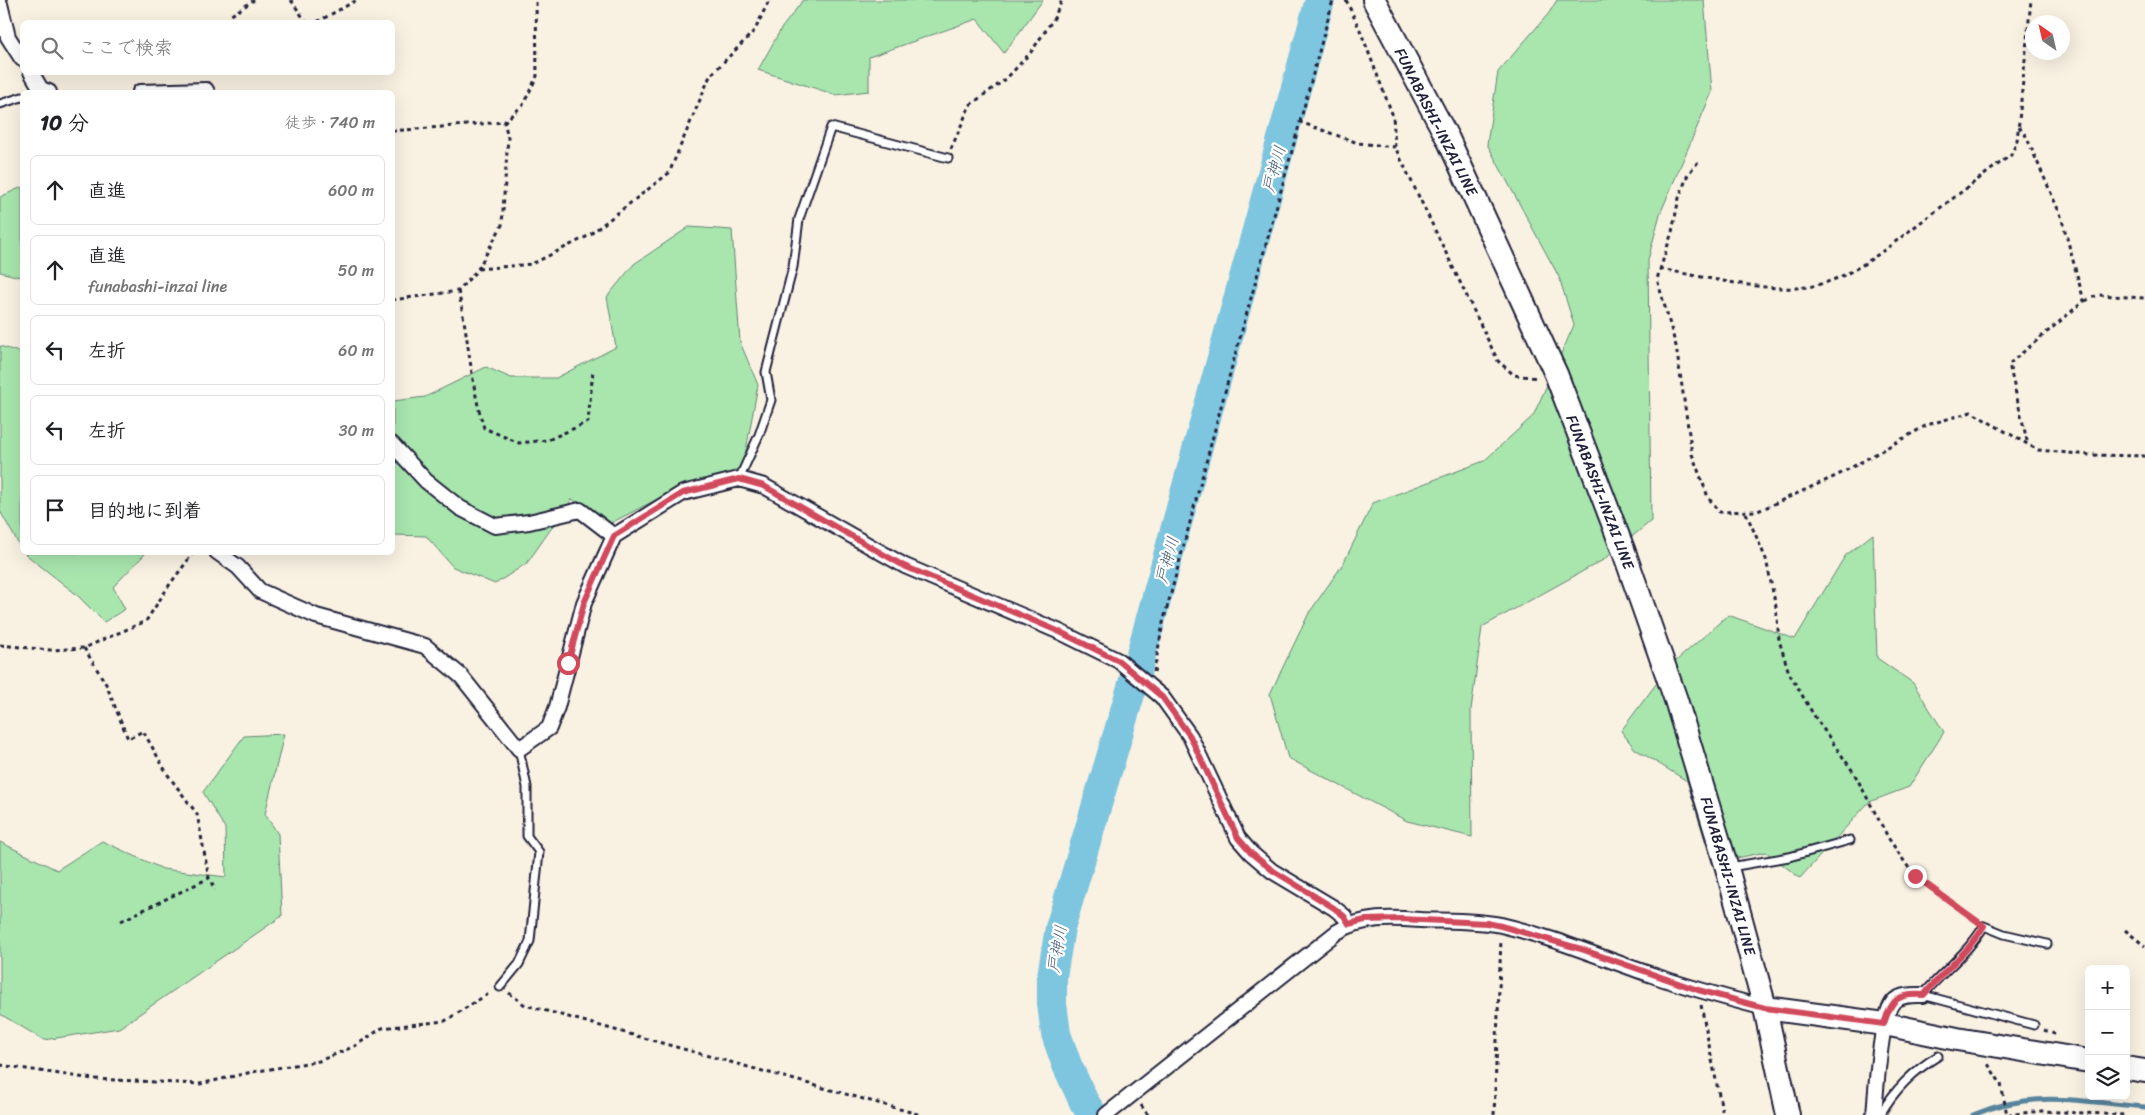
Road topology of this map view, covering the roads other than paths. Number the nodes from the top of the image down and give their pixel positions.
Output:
1 (1374, 0) edge
2 (0, 4) edge
3 (20, 56) edge
4 (33, 75) edge
5 (40, 90) edge
6 (20, 98) edge
7 (0, 104) edge
8 (948, 158) road end
9 (395, 447) edge
10 (739, 479) junction
11 (614, 536) junction
12 (221, 555) edge
13 (519, 749) junction
14 (1850, 840) dead end
15 (1727, 868) junction
16 (1349, 924) junction
17 (2047, 944) dead end
18 (500, 987) road end
19 (1924, 995) junction
20 (1765, 1008) junction
21 (1884, 1024) junction
22 (2034, 1025) dead end
23 (1938, 1056) dead end
24 (2085, 1060) edge
25 (2130, 1069) edge
26 (2145, 1071) edge
27 (1108, 1113) edge
28 (1788, 1115) edge
29 (1874, 1115) edge
30 (1880, 1115) edge

1 - 15 main road, FUNABASHI-INZAI LINE
2 - 3 street
4 - 5 street
6 - 7 lane
8 - 10 lane
9 - 11 street
10 - 11 street
10 - 16 street
11 - 13 street
12 - 13 street
13 - 18 lane
14 - 15 lane
15 - 20 main road, FUNABASHI-INZAI LINE
16 - 20 street
16 - 27 street
17 - 19 lane
19 - 21 street
19 - 22 lane
20 - 21 main road
20 - 28 main road
21 - 24 main road
21 - 29 street
23 - 30 lane
25 - 26 main road

